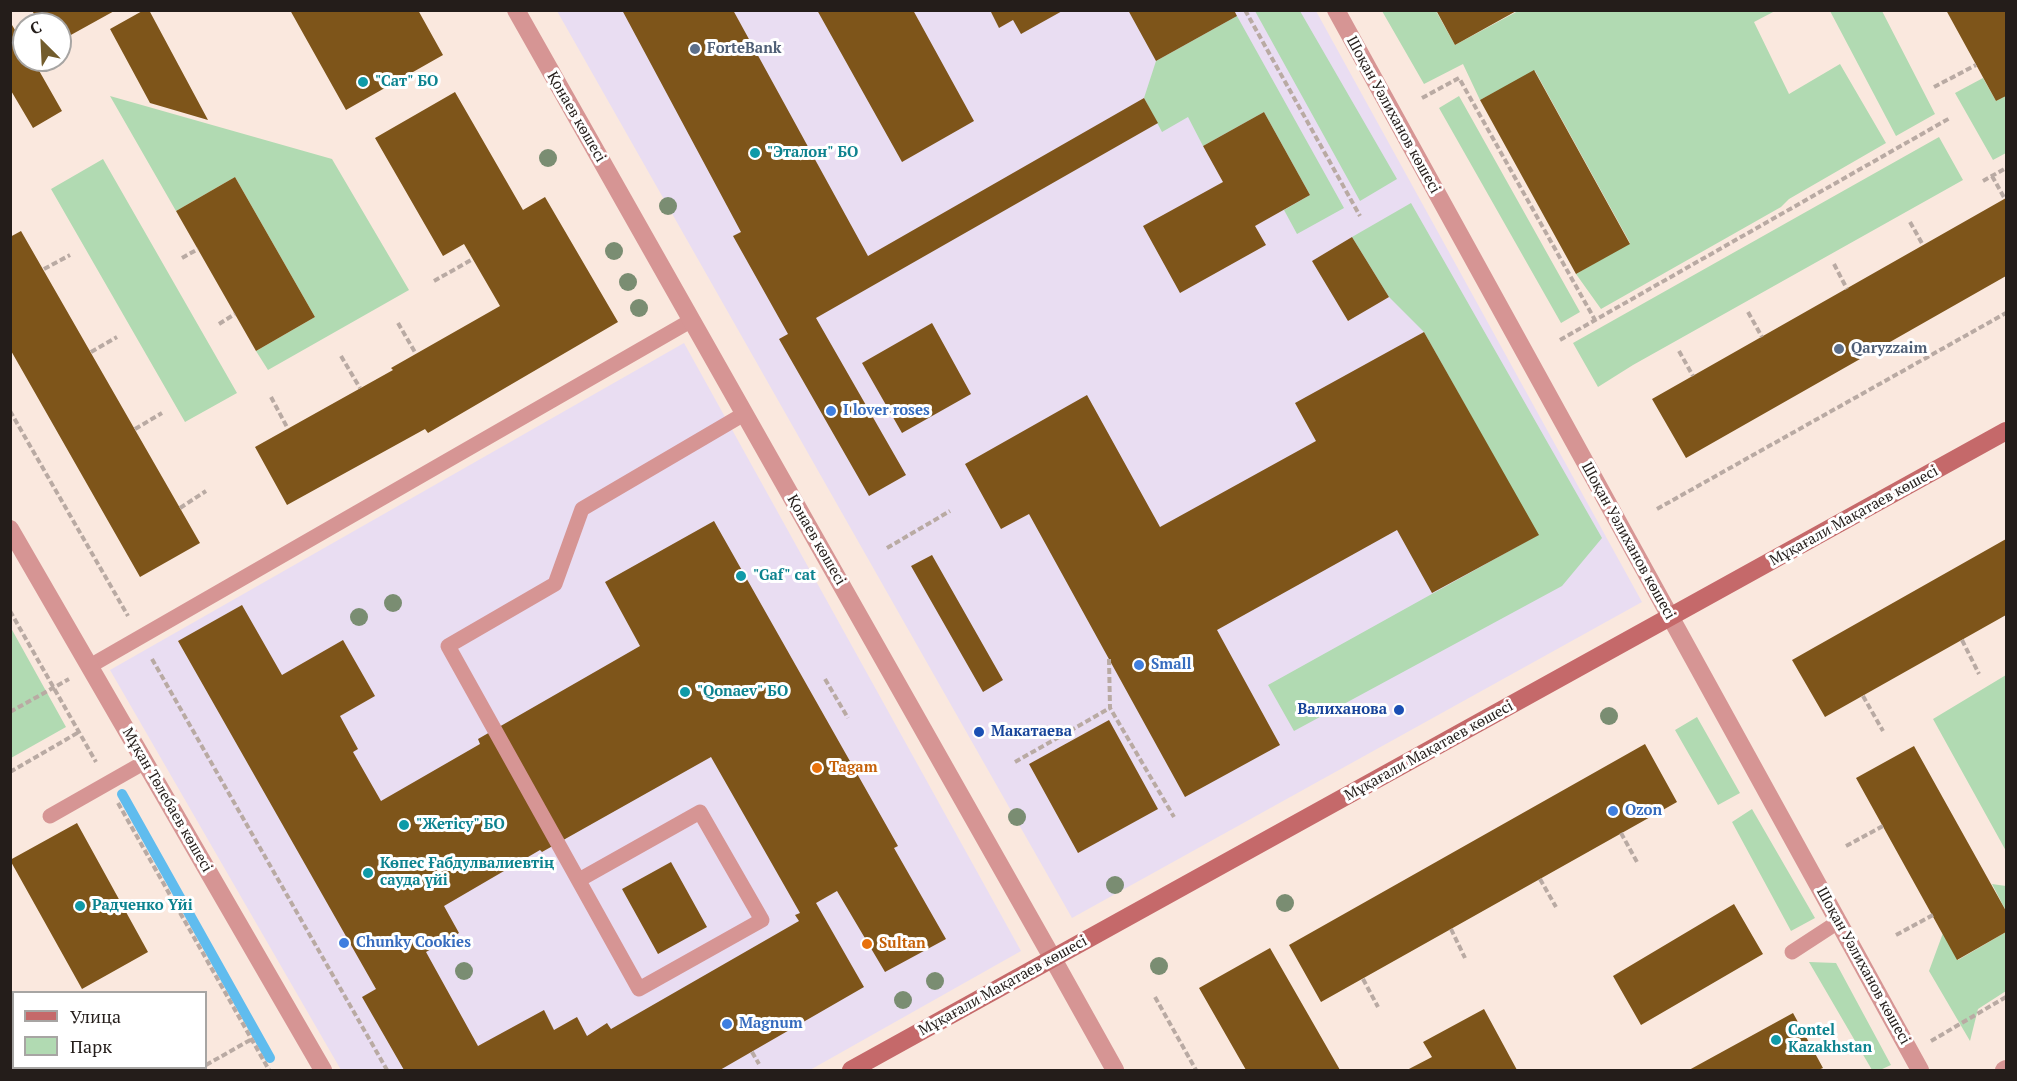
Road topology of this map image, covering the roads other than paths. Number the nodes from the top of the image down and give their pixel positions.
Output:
1 (516, 10) edge
2 (1336, 10) edge
3 (692, 320) junction
4 (744, 414) junction
5 (2007, 431) edge
6 (10, 529) edge
7 (1670, 617) junction
8 (90, 666) junction
9 (145, 762) junction
10 (50, 816) dead end
11 (579, 880) junction
12 (1838, 922) junction
13 (1792, 952) dead end
14 (1053, 958) junction
15 (323, 1071) edge
16 (851, 1071) edge
17 (1115, 1071) edge
18 (1920, 1071) edge

1 - 3 street, Қонаев көшесі
2 - 7 street, Шоқан Уәлиханов көшесі
3 - 4 street, Қонаев көшесі
3 - 8 lane
4 - 11 lane
4 - 14 street, Қонаев көшесі
5 - 7 main road, Мұқағали Мақатаев көшесі
6 - 8 street, Мұқан Төлебаев көшесі
7 - 12 street, Шоқан Уәлиханов көшесі
7 - 14 main road, Мұқағали Мақатаев көшесі
8 - 9 street, Мұқан Төлебаев көшесі
9 - 10 lane
9 - 15 street, Мұқан Төлебаев көшесі
11 - 11 lane
12 - 13 lane
12 - 18 street, Шоқан Уәлиханов көшесі
14 - 16 main road, Мұқағали Мақатаев көшесі
14 - 17 street, Қонаев көшесі

